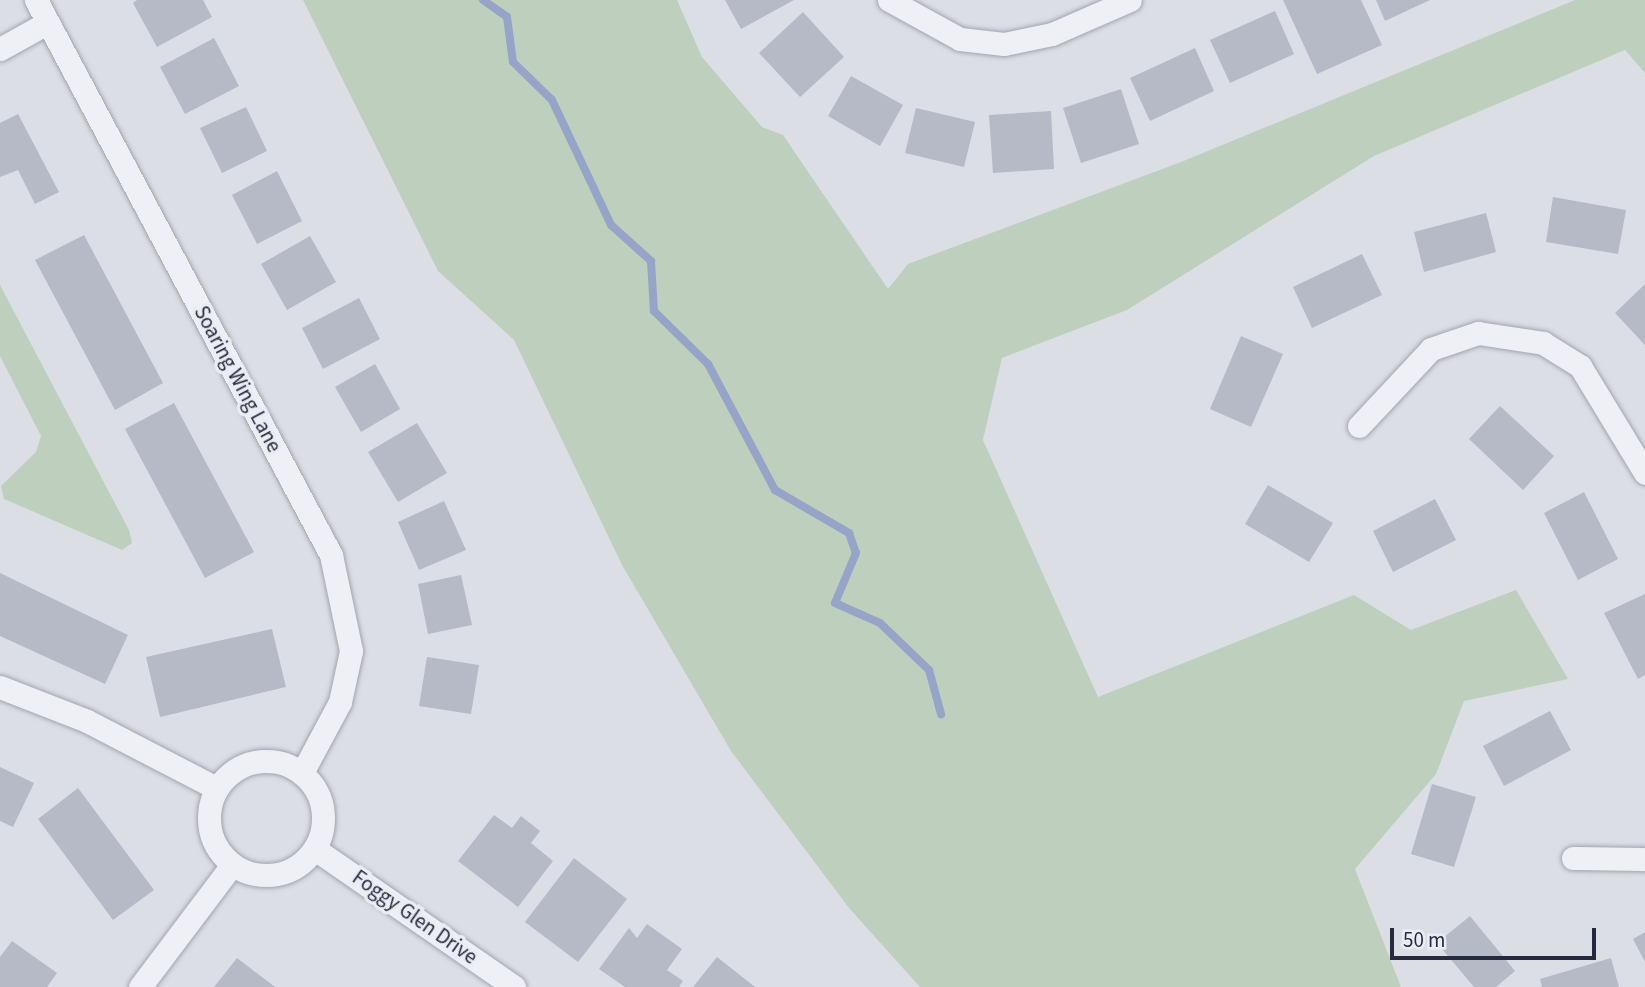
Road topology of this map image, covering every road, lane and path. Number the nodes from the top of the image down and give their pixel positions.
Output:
1 (36, 0) edge
2 (889, 0) edge
3 (1130, 0) edge
4 (45, 24) junction
5 (0, 49) edge
6 (1359, 426) dead end
7 (1645, 473) edge
8 (0, 687) edge
9 (302, 773) junction
10 (216, 788) junction
11 (314, 849) junction
12 (1573, 858) dead end
13 (1645, 859) edge
14 (232, 865) junction
15 (140, 987) edge
16 (514, 987) edge

1 - 4 street, Soaring Wing Lane
2 - 3 street
4 - 5 street
4 - 9 street, Soaring Wing Lane
6 - 7 street
8 - 10 street
9 - 10 street
9 - 11 street
10 - 14 street
11 - 14 street
11 - 16 street, Foggy Glen Drive
12 - 13 street
14 - 15 street

